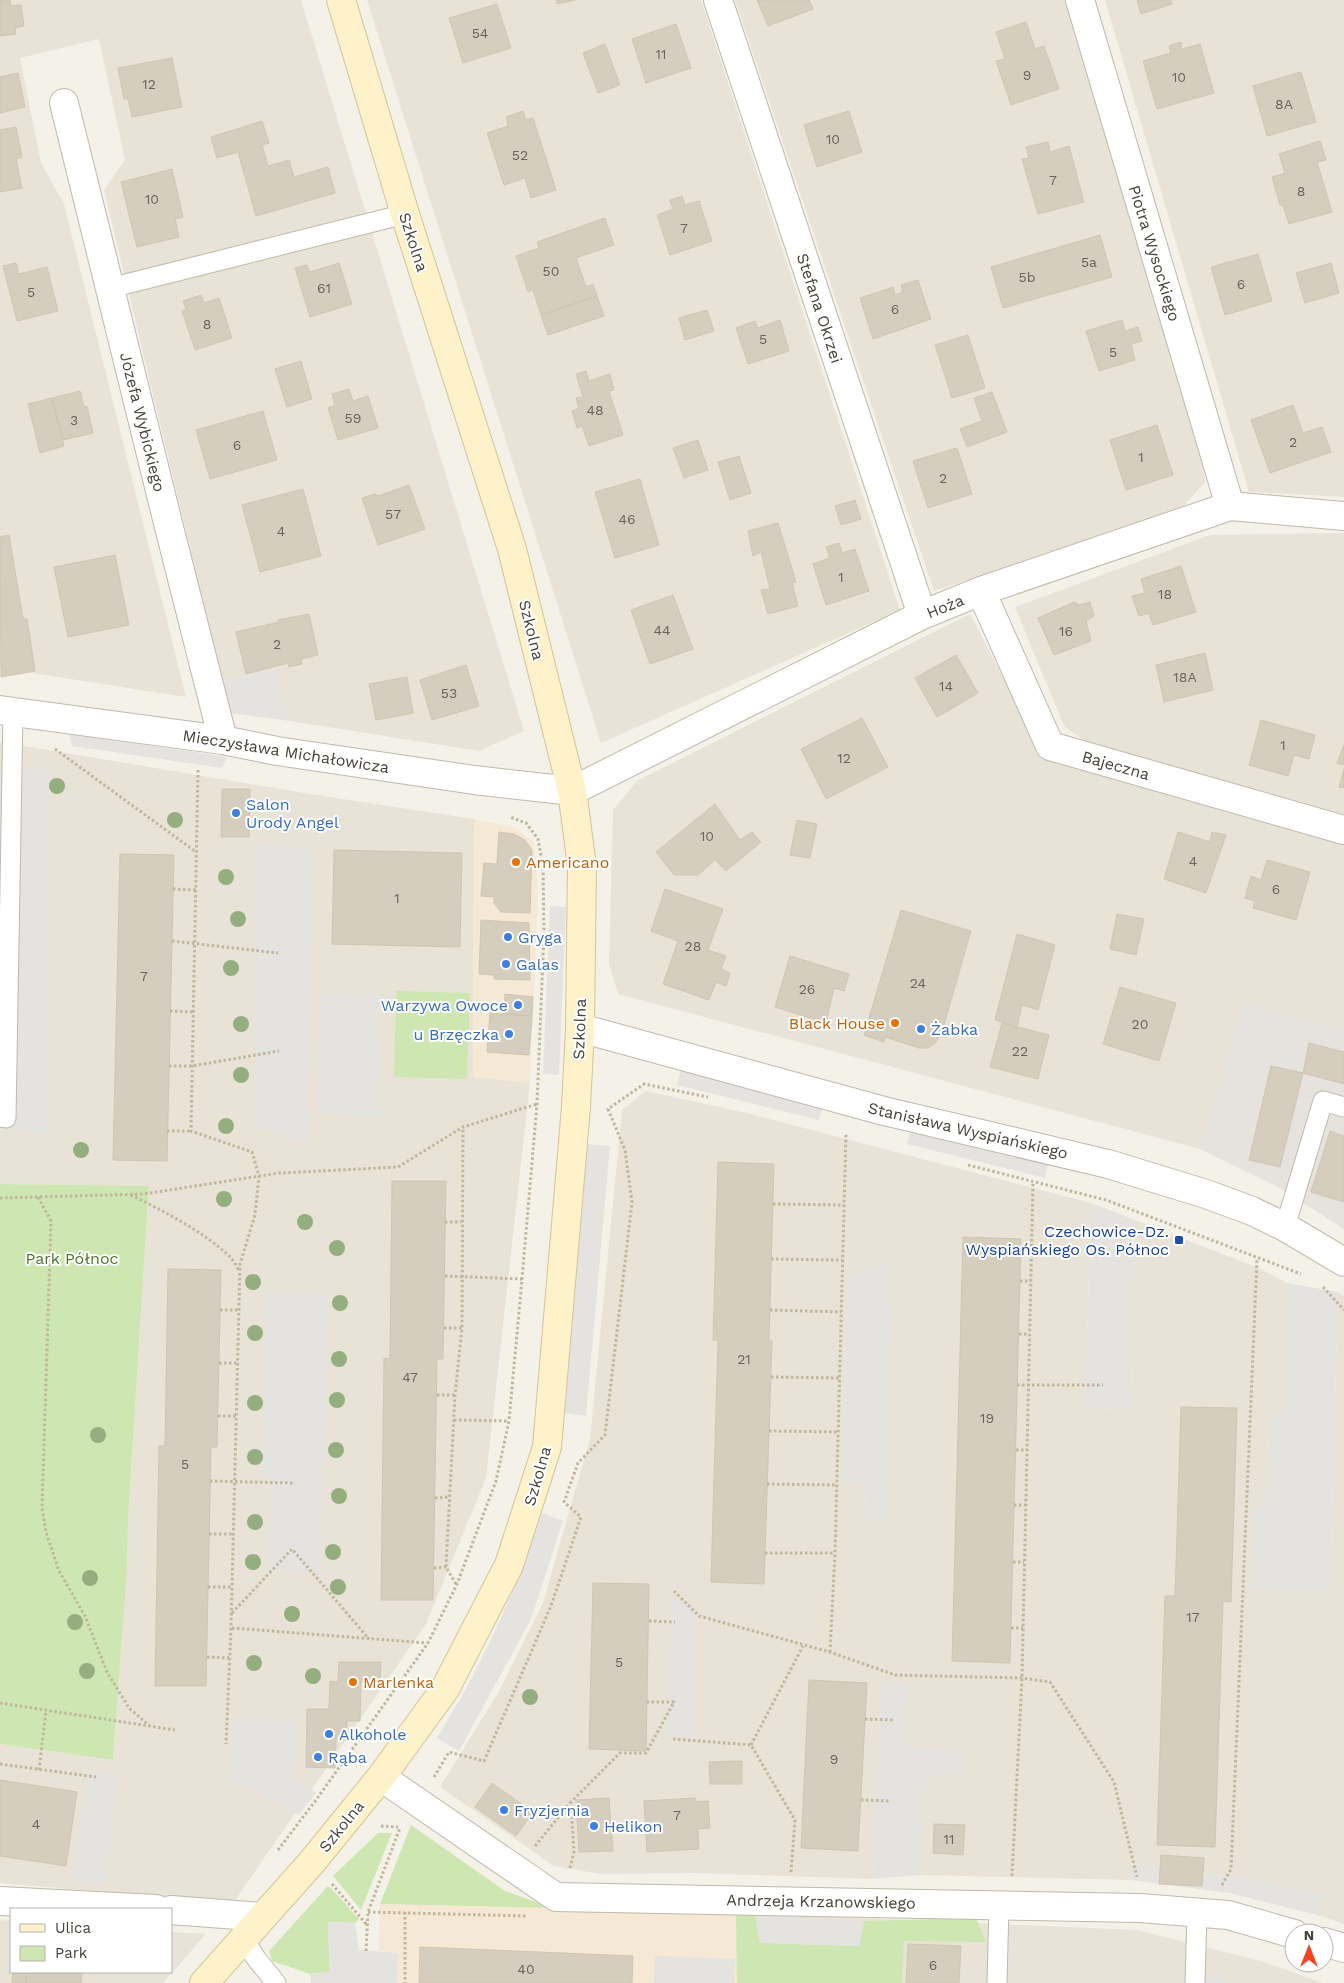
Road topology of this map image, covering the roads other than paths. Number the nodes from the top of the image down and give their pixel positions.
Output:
1 (341, 0) edge
2 (718, 0) edge
3 (1080, 0) edge
4 (64, 103) dead end
5 (404, 214) junction
6 (110, 288) junction
7 (1230, 506) junction
8 (1344, 516) edge
9 (981, 592) junction
10 (922, 615) junction
11 (7, 711) edge
12 (223, 740) junction
13 (572, 791) junction
14 (1344, 830) edge
15 (580, 1028) junction
16 (1344, 1107) edge
17 (0, 1117) edge
18 (1285, 1227) junction
19 (1344, 1262) edge
20 (381, 1777) junction
21 (0, 1901) edge
22 (999, 1905) junction
23 (136, 1908) edge
24 (172, 1910) edge
25 (1196, 1912) junction
26 (262, 1917) junction
27 (1284, 1931) edge
28 (244, 1938) junction
29 (204, 1983) edge
30 (276, 1983) edge
31 (997, 1983) edge
32 (1195, 1983) edge

1 - 5 street, Szkolna
2 - 10 street, Stefana Okrzei
3 - 7 street, Piotra Wysockiego
4 - 6 street, Józefa Wybickiego
5 - 6 lane
5 - 13 street, Szkolna
6 - 12 street, Józefa Wybickiego
7 - 8 street, Hoża
7 - 9 street, Hoża
9 - 10 street, Hoża
9 - 14 street, Bajeczna
10 - 13 street, Hoża
11 - 12 street, Mieczysława Michałowicza
11 - 17 lane
12 - 13 street, Mieczysława Michałowicza
13 - 15 street, Szkolna
15 - 18 street, Stanisława Wyspiańskiego
15 - 20 street, Szkolna
16 - 18 lane
18 - 19 street, Stanisława Wyspiańskiego
20 - 22 street, Andrzeja Krzanowskiego
20 - 26 street, Szkolna
21 - 23 street
22 - 25 street, Andrzeja Krzanowskiego
22 - 31 lane
24 - 26 street
25 - 27 street, Andrzeja Krzanowskiego
25 - 32 lane
26 - 28 street, Szkolna
28 - 29 street, Szkolna
28 - 30 lane

